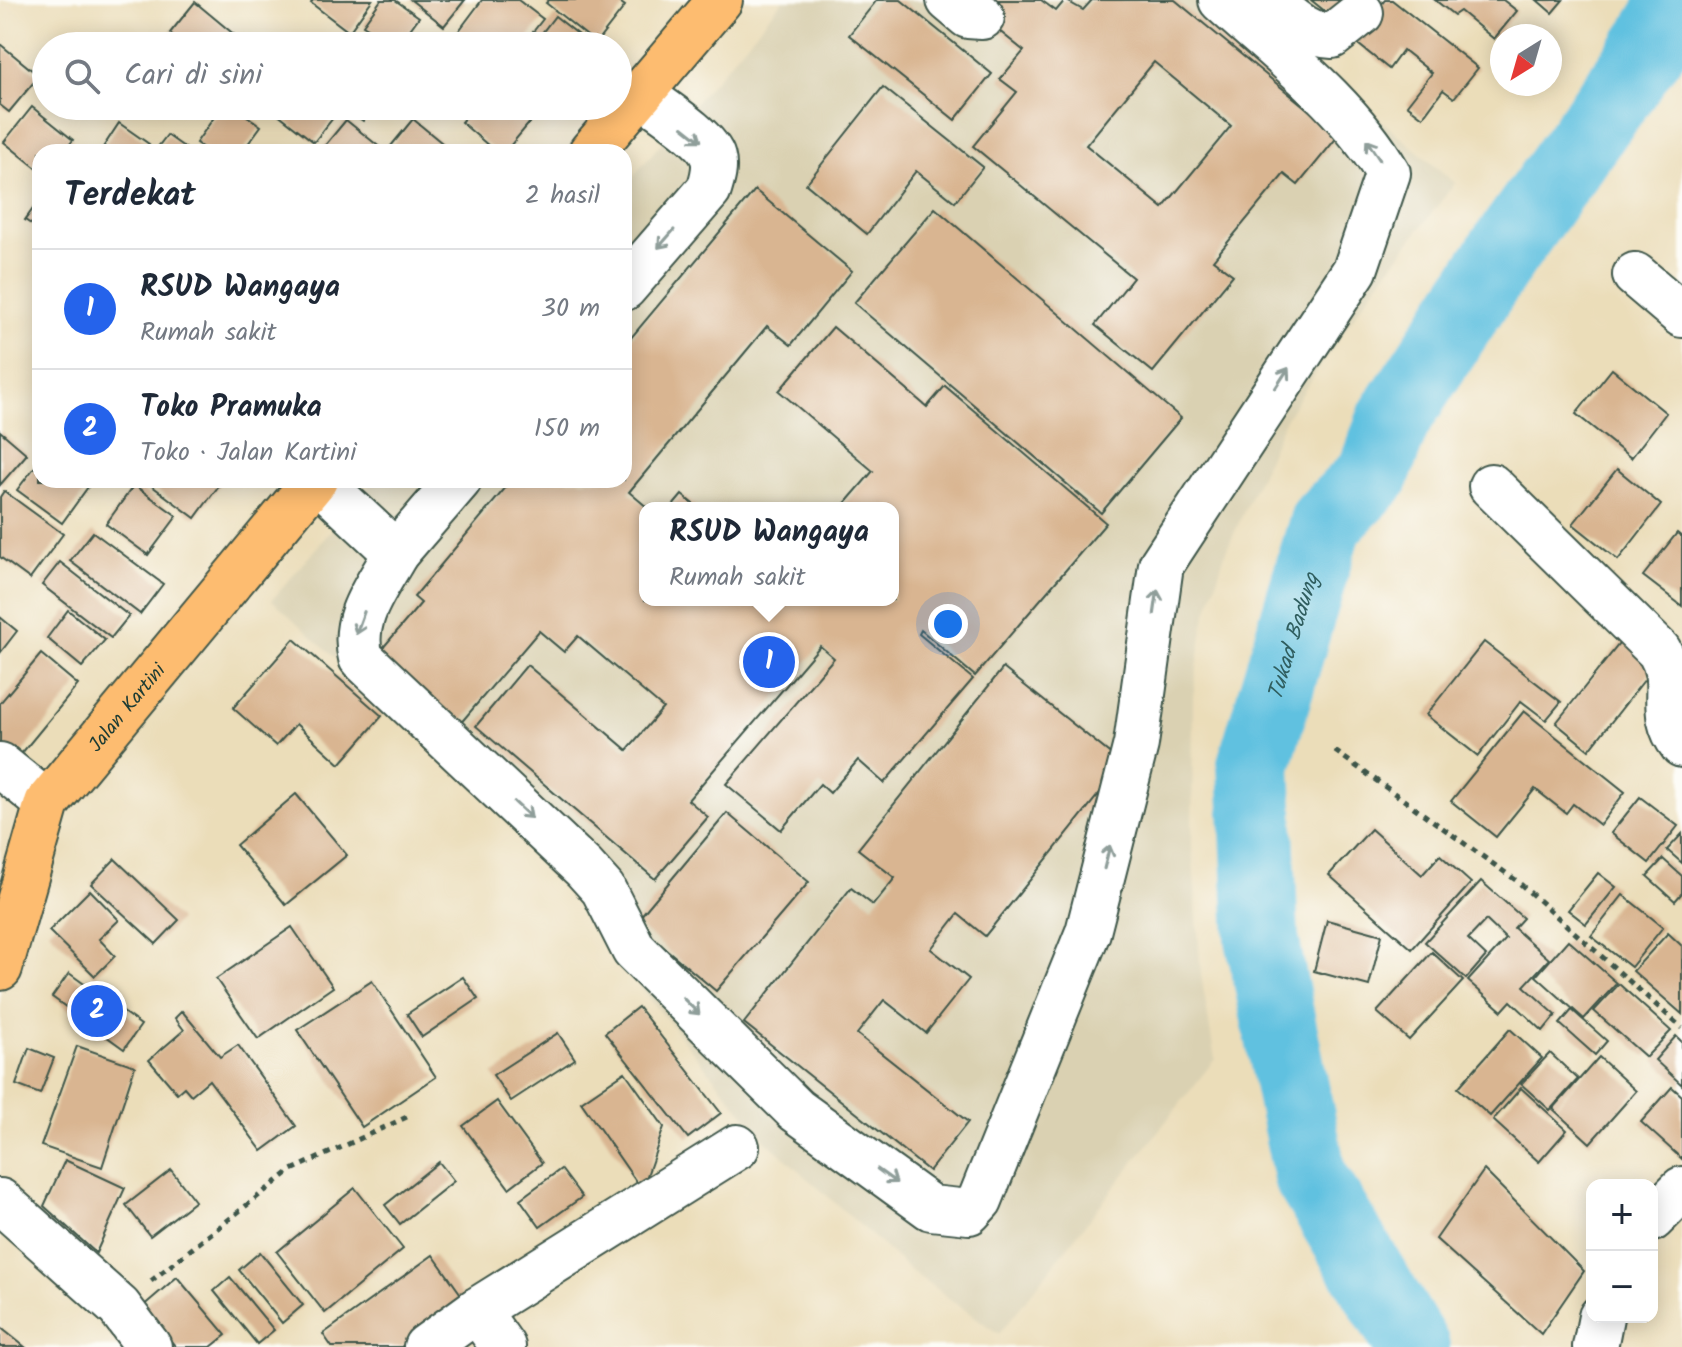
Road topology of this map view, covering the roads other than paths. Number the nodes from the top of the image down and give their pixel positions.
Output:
1 (720, 0) edge
2 (1221, 0) edge
3 (1269, 0) edge
4 (1361, 13) dead end
5 (640, 93) junction
6 (632, 103) edge
7 (618, 120) edge
8 (598, 144) edge
9 (1635, 275) dead end
10 (632, 279) edge
11 (1682, 315) edge
12 (1491, 486) dead end
13 (310, 488) edge
14 (326, 488) edge
15 (452, 488) edge
16 (396, 553) junction
17 (1682, 745) edge
18 (0, 765) edge
19 (47, 803) junction
20 (0, 964) edge
21 (737, 1147) dead end
22 (1682, 1189) edge
23 (0, 1201) edge
24 (1658, 1213) edge
25 (477, 1310) junction
26 (1600, 1323) edge
27 (149, 1347) edge
28 (426, 1347) edge
29 (503, 1347) edge
30 (1595, 1347) edge

1 - 5 main road
16 -> 2 street
3 - 4 street
5 - 6 main road
5 -> 10 street
7 - 8 main road
9 - 11 street
12 - 17 street
13 - 19 main road, Jalan Kartini
14 - 16 street
15 - 16 street
18 - 19 street
19 - 20 main road, Jalan Kartini
21 - 25 street
22 - 24 street
23 - 27 street
25 - 28 street
25 - 29 street
26 - 30 street

